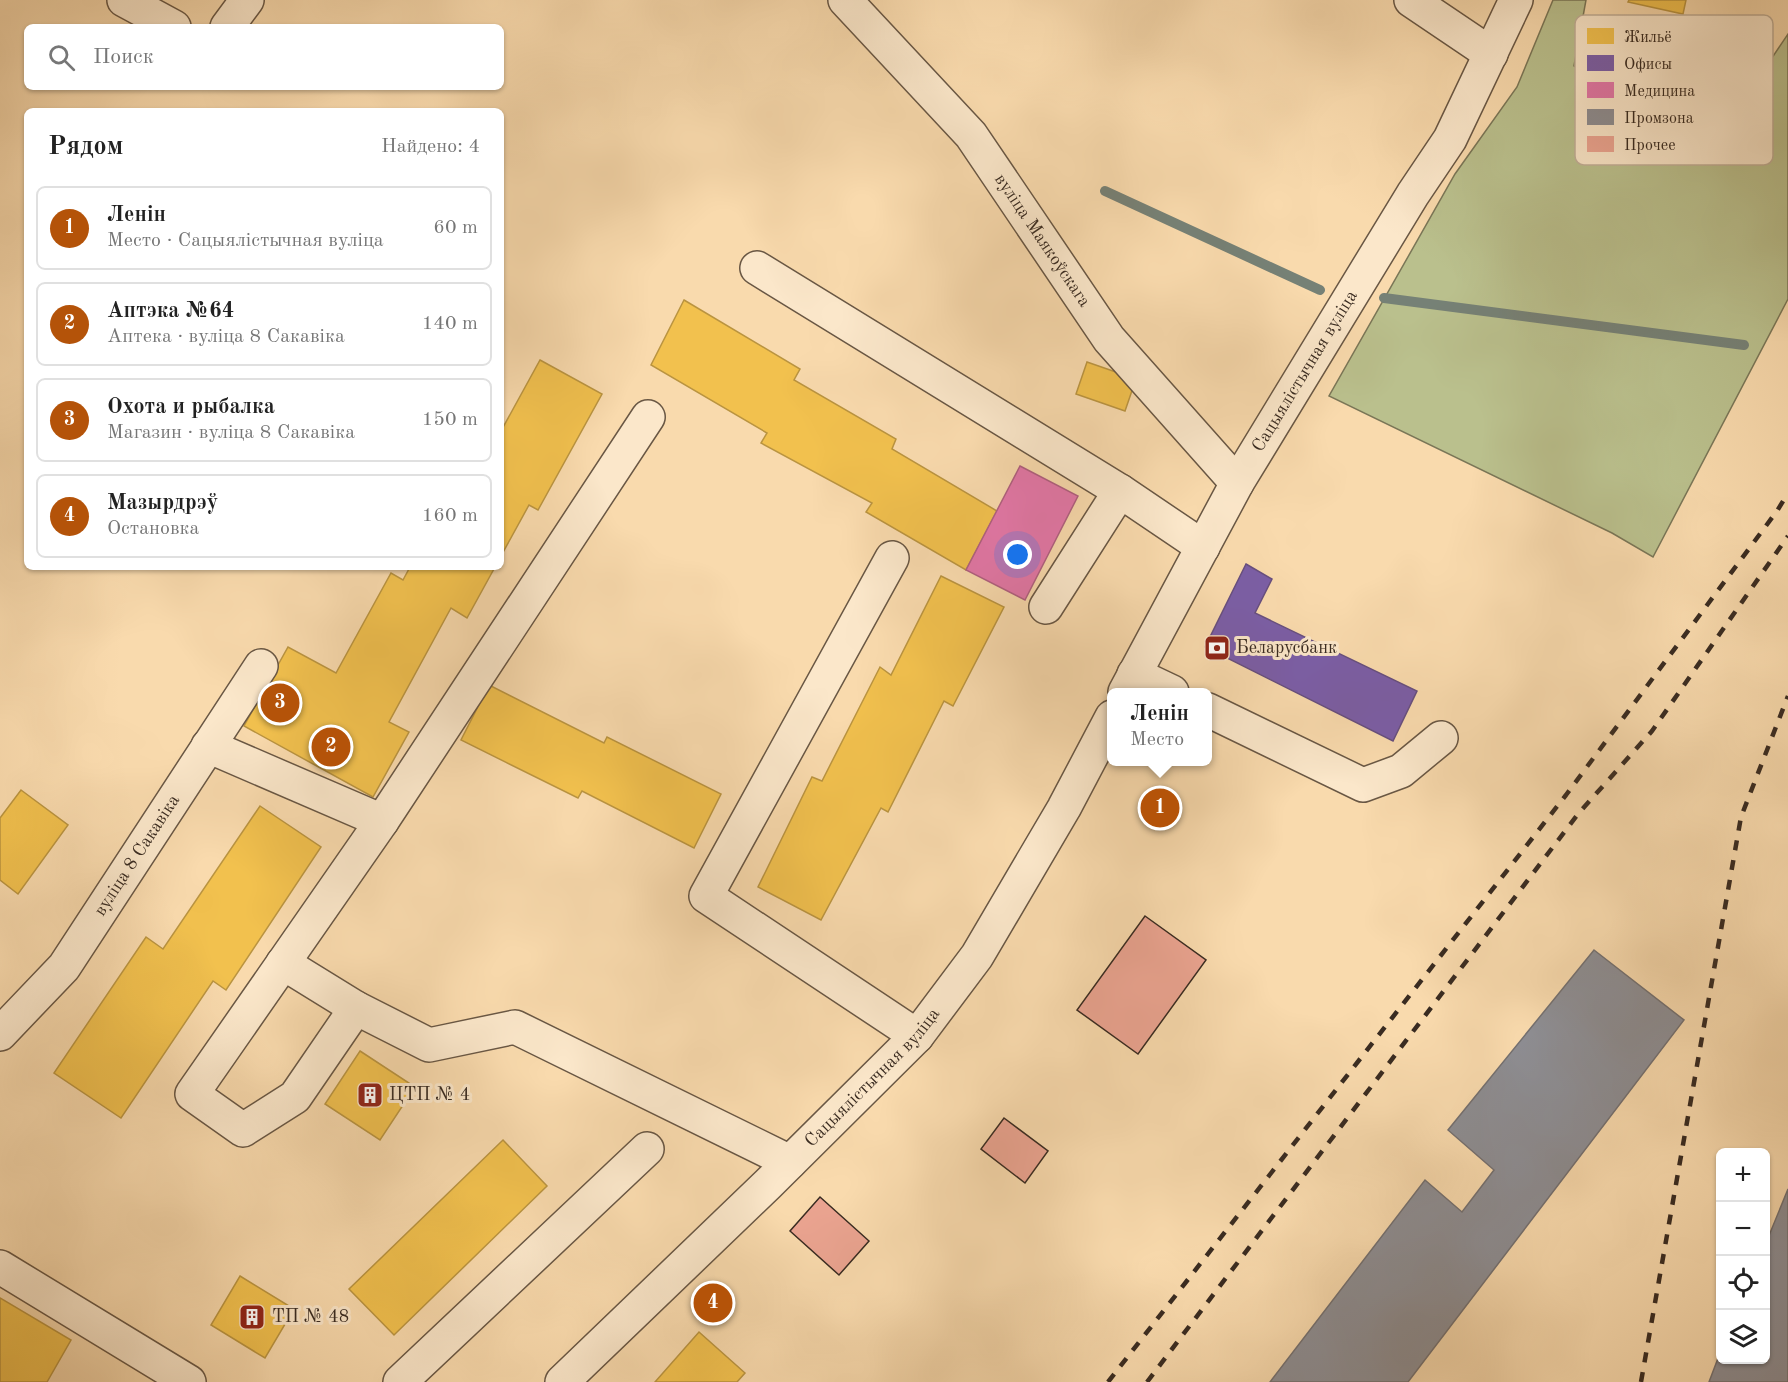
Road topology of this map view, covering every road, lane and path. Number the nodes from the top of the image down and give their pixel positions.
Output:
1 (124, 0) edge
2 (247, 0) edge
3 (845, 0) edge
4 (1411, 0) edge
5 (1516, 0) edge
6 (168, 24) edge
7 (229, 24) edge
8 (1491, 54) junction
9 (757, 268) dead end
10 (648, 417) dead end
11 (1236, 483) junction
12 (1120, 491) junction
13 (1203, 547) junction
14 (892, 558) dead end
15 (1046, 607) dead end
16 (261, 666) dead end
17 (1130, 683) edge
18 (1151, 688) edge
19 (1212, 712) edge
20 (1107, 726) edge
21 (1441, 738) dead end
22 (208, 746) junction
23 (382, 822) junction
24 (283, 963) junction
25 (356, 1008) junction
26 (0, 1034) edge
27 (917, 1036) junction
28 (647, 1149) dead end
29 (790, 1162) junction
30 (0, 1267) edge
31 (189, 1382) edge
32 (400, 1382) edge
33 (562, 1382) edge

1 - 6 street
2 - 7 street
3 - 11 street, вуліца Маякоўскага
4 - 8 street
5 - 8 street, Сацыялістычная вуліца
8 - 11 street, Сацыялістычная вуліца
9 - 12 street
10 - 23 street
11 - 13 street, Сацыялістычная вуліца
12 - 13 street
12 - 15 street
13 - 17 street, Сацыялістычная вуліца
14 - 27 street
16 - 22 street, вуліца 8 Сакавіка
17 - 18 street
19 - 21 street
20 - 27 street, Сацыялістычная вуліца
22 - 23 street
22 - 26 street, вуліца 8 Сакавіка
23 - 24 street
24 - 25 street
24 - 25 street
25 - 29 street
27 - 29 street, Сацыялістычная вуліца
28 - 32 street
29 - 33 street, Сацыялістычная вуліца
30 - 31 street

